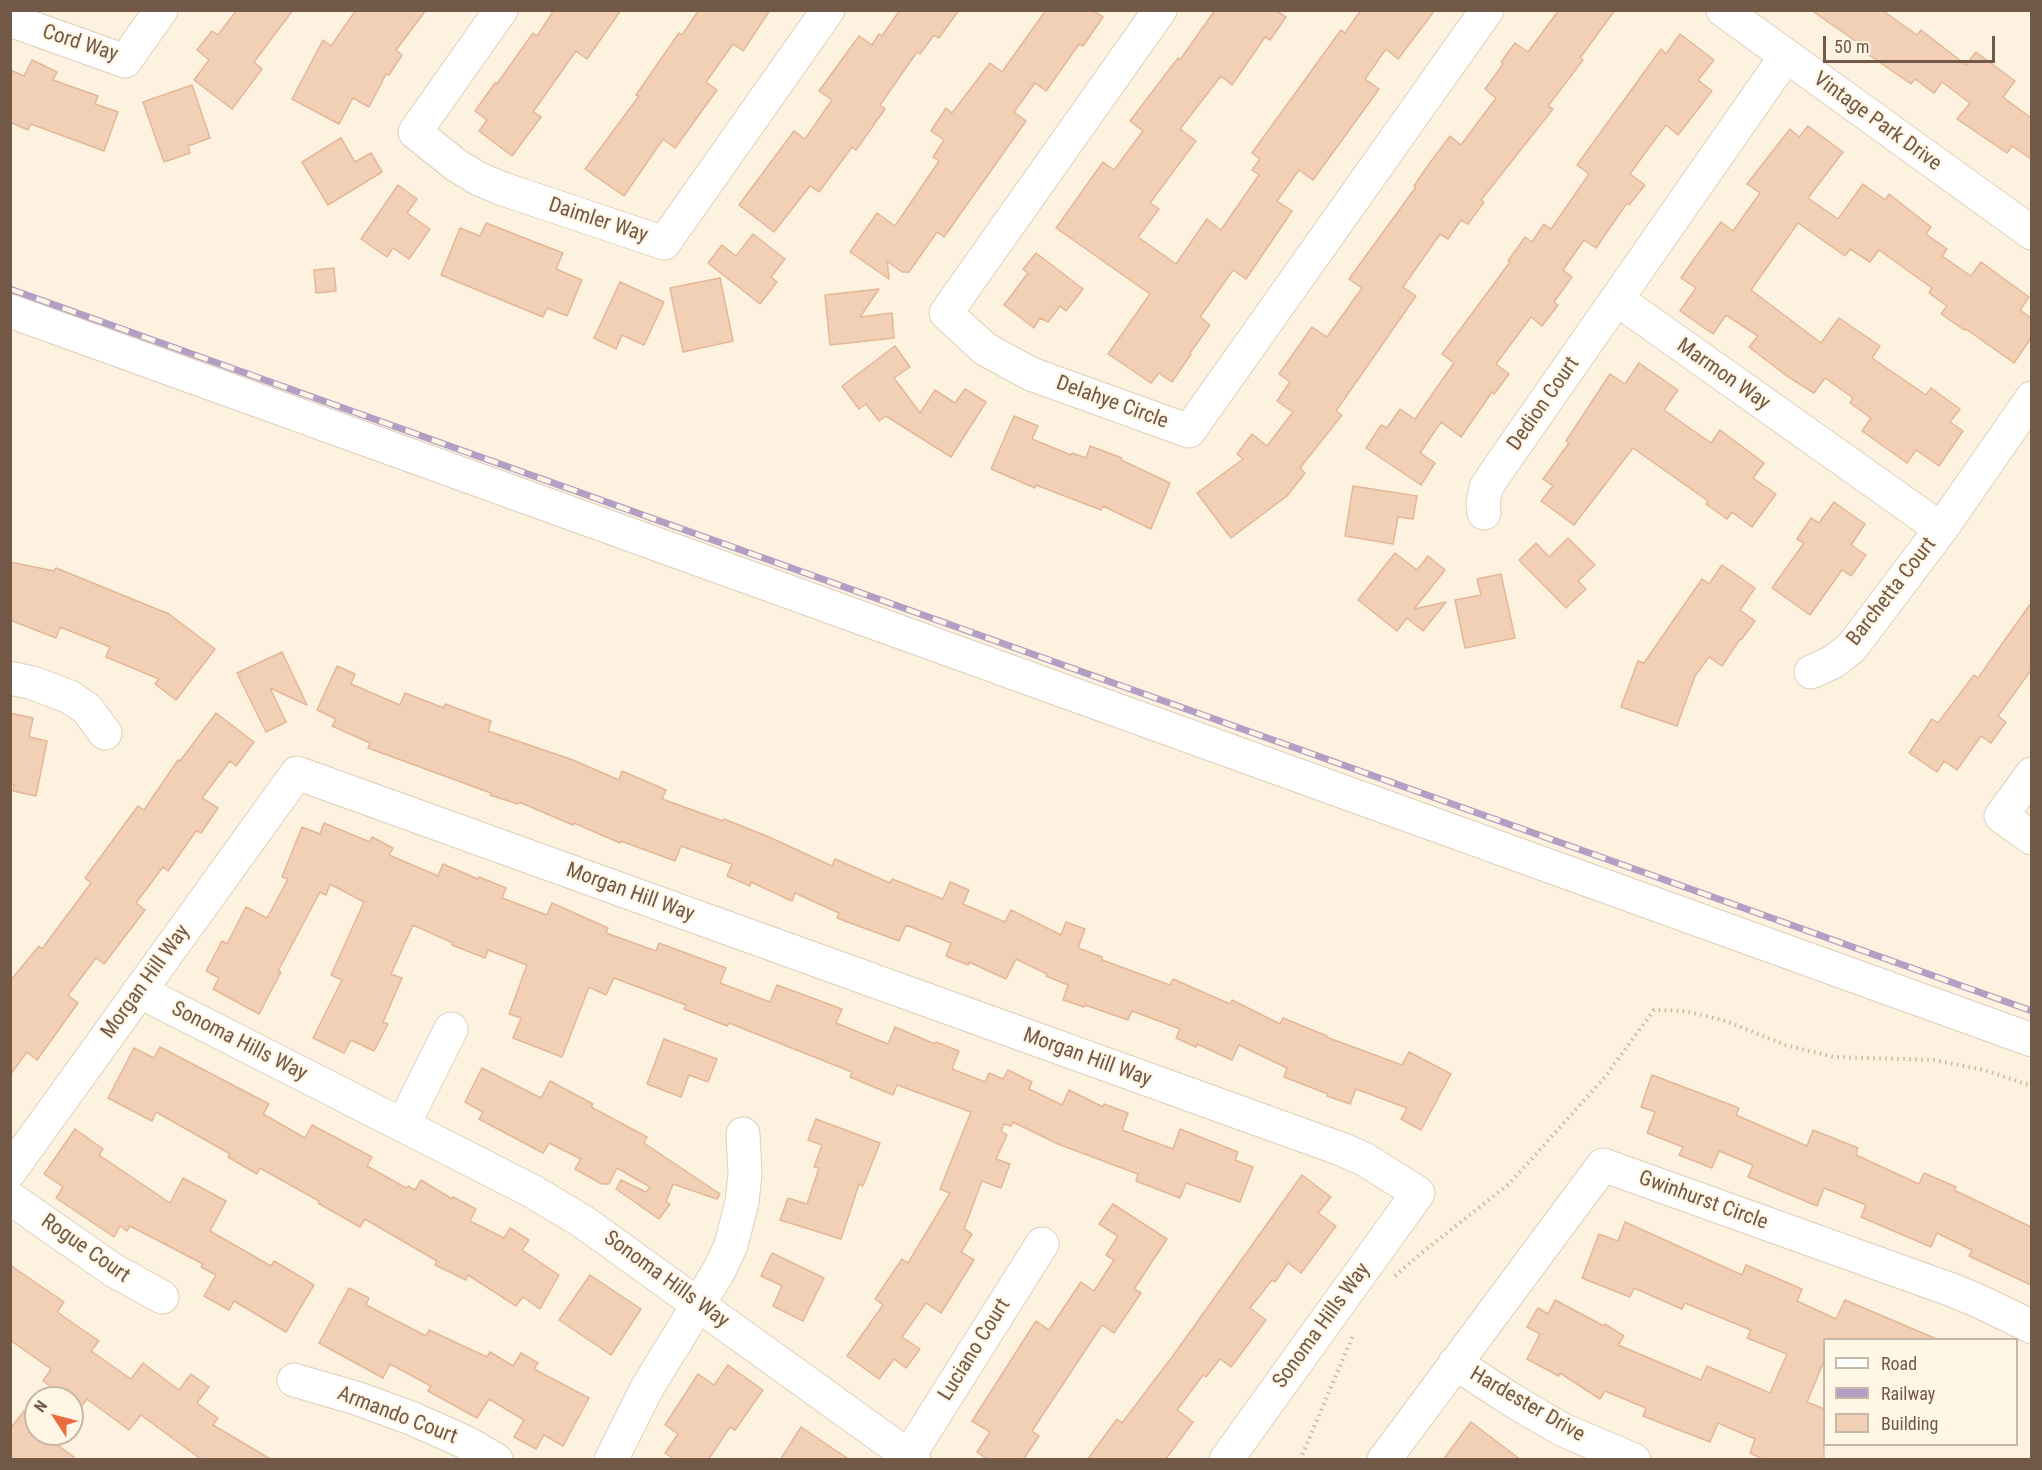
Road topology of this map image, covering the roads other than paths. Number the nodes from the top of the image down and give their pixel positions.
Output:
1 (161, 10) edge
2 (501, 10) edge
3 (828, 10) edge
4 (1160, 10) edge
5 (1487, 10) edge
6 (1723, 10) edge
7 (10, 20) edge
8 (1786, 56) junction
9 (2031, 233) edge
10 (1618, 300) junction
11 (10, 311) edge
12 (2031, 398) edge
13 (1484, 513) dead end
14 (1941, 529) junction
15 (1811, 672) dead end
16 (10, 678) edge
17 (105, 733) dead end
18 (2031, 774) edge
19 (2031, 838) edge
20 (139, 992) junction
21 (451, 1029) dead end
22 (2031, 1040) edge
23 (403, 1125) junction
24 (743, 1134) dead end
25 (10, 1171) edge
26 (1418, 1192) joint
27 (10, 1198) edge
28 (1042, 1244) dead end
29 (162, 1297) dead end
30 (699, 1304) junction
31 (2031, 1327) edge
32 (1455, 1362) junction
33 (294, 1380) dead end
34 (909, 1458) edge
35 (496, 1460) edge
36 (611, 1460) edge
37 (1226, 1460) edge
38 (1384, 1460) edge
39 (1634, 1460) edge

1 - 7 street, Cord Way
2 - 3 street, Daimler Way
4 - 5 street, Delahye Circle
6 - 8 street, Vintage Park Drive
8 - 9 street, Vintage Park Drive
8 - 10 street
10 - 13 street, Dedion Court
10 - 14 street, Marmon Way
11 - 22 street
12 - 14 street
14 - 15 street, Barchetta Court
16 - 17 street
18 - 19 street
20 - 23 street, Sonoma Hills Way
20 - 25 street, Morgan Hill Way
20 - 26 street, Morgan Hill Way
21 - 23 street
23 - 30 street, Sonoma Hills Way
24 - 30 street
26 - 37 street, Sonoma Hills Way
27 - 29 street, Rogue Court
28 - 34 street, Luciano Court
30 - 34 street, Sonoma Hills Way
30 - 36 street
31 - 32 street, Gwinhurst Circle
32 - 38 street
32 - 39 street, Hardester Drive
33 - 35 street, Armando Court

